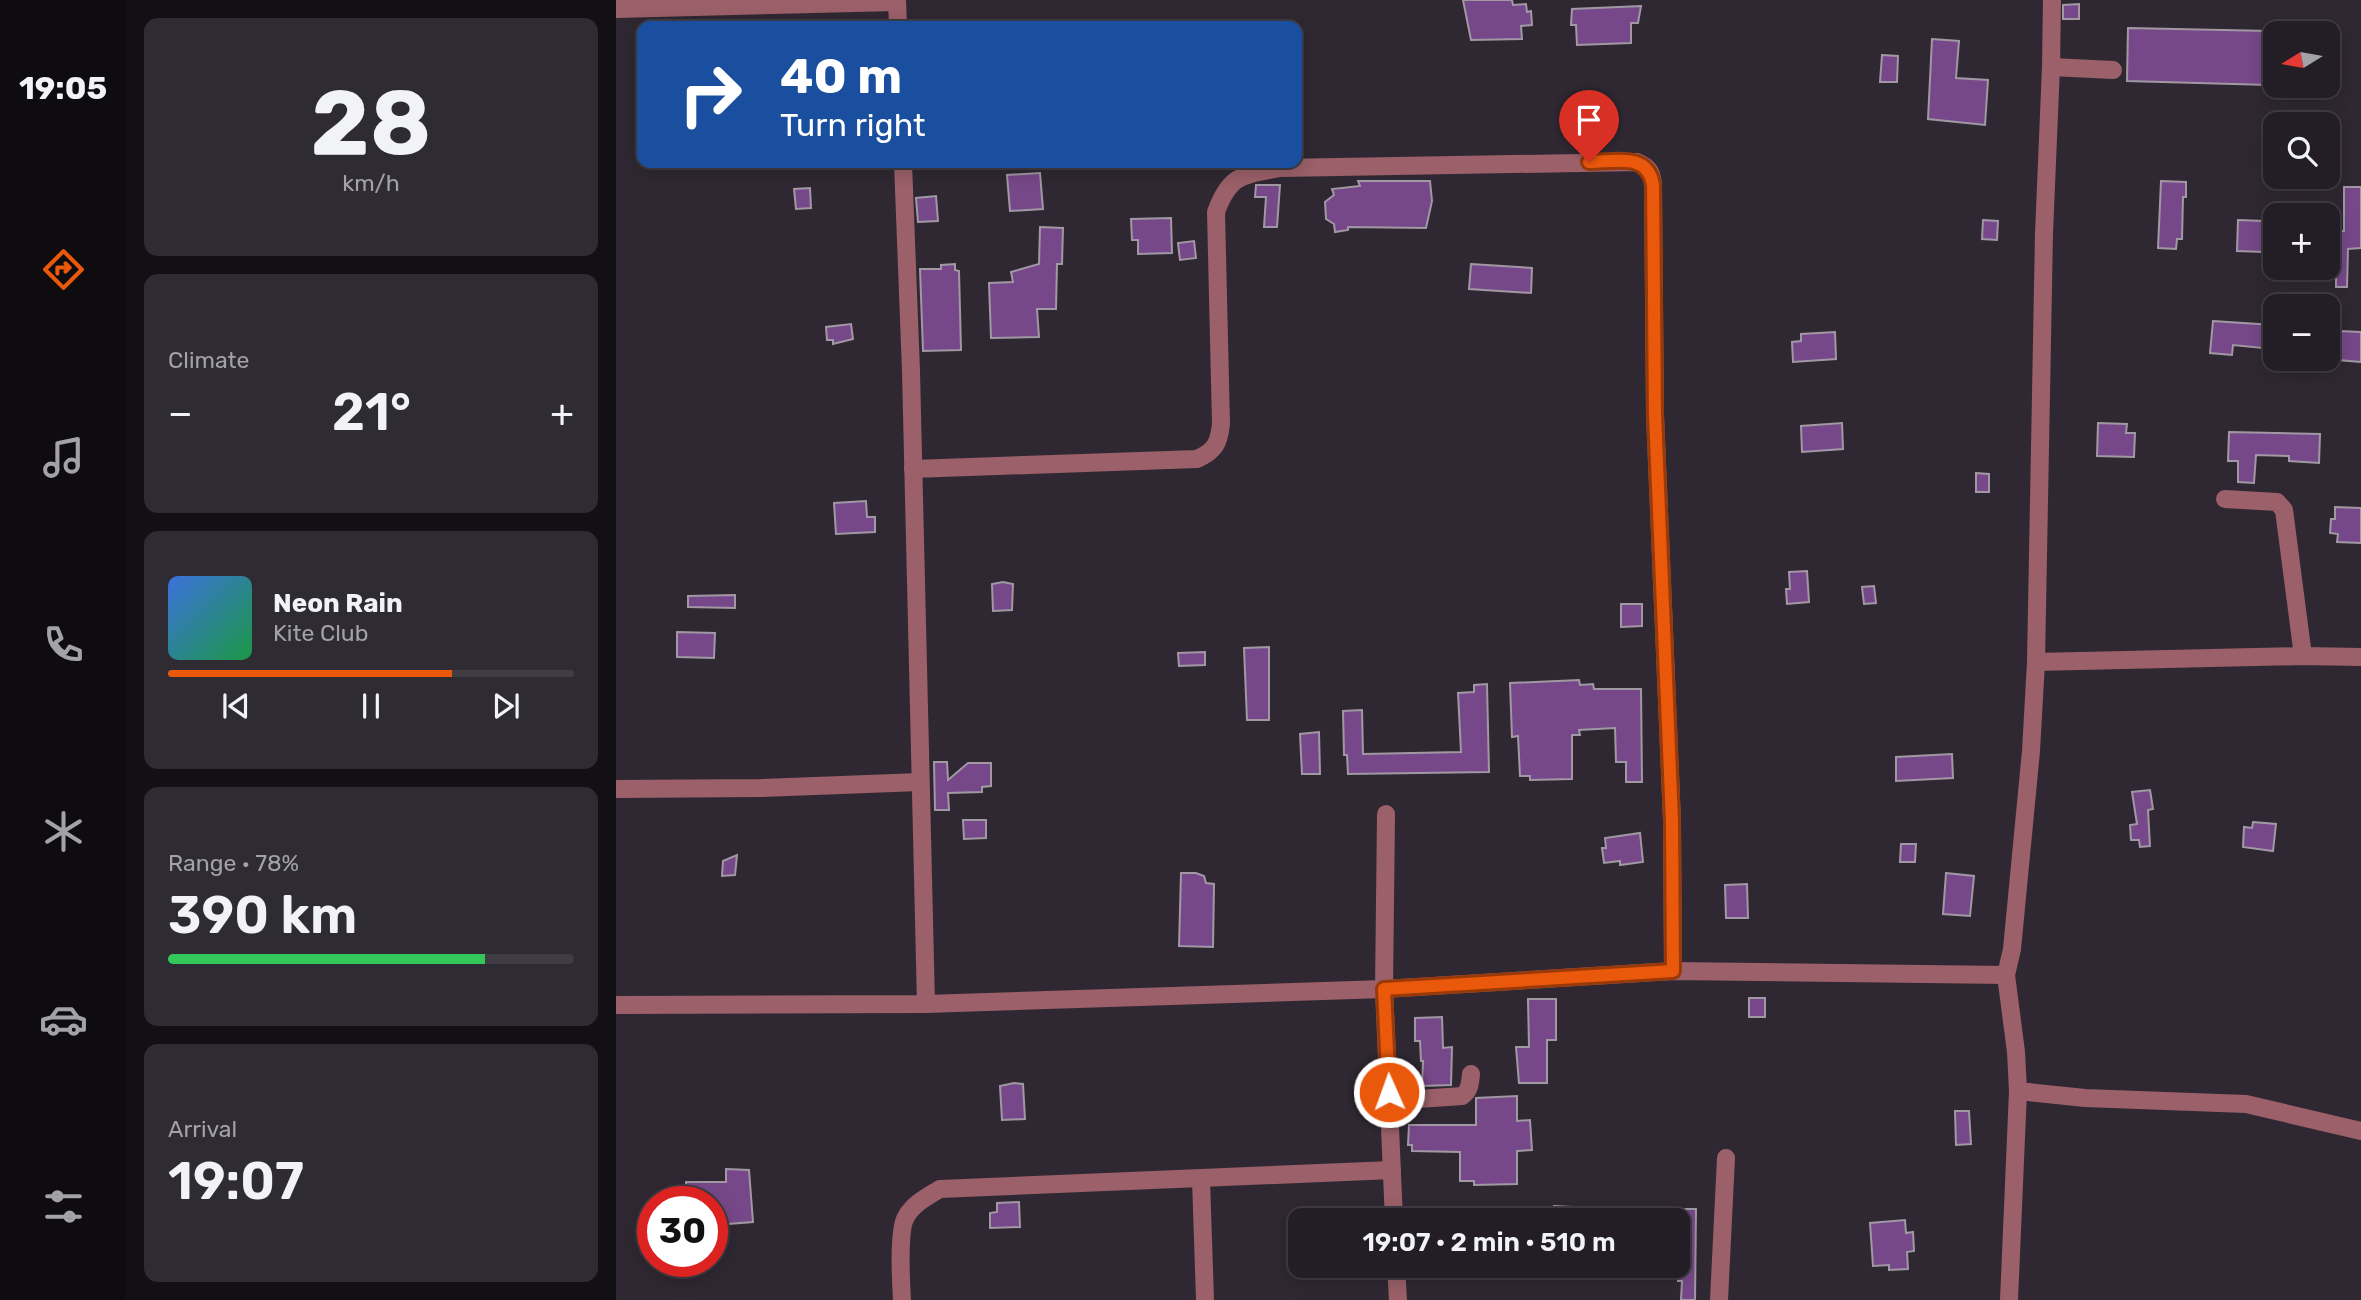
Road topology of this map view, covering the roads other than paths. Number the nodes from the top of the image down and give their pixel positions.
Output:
1 (2052, 0) edge
2 (897, 1) edge
3 (616, 9) edge
4 (898, 21) edge
5 (2051, 67) junction
6 (2113, 70) dead end
7 (1302, 167) edge
8 (903, 168) edge
9 (1280, 168) edge
10 (913, 469) junction
11 (2225, 499) dead end
12 (2303, 656) junction
13 (2361, 657) edge
14 (2036, 662) junction
15 (920, 782) junction
16 (616, 789) edge
17 (1386, 814) dead end
18 (1673, 971) junction
19 (2006, 975) junction
20 (1384, 989) junction
21 (926, 1004) junction
22 (616, 1005) edge
23 (1471, 1074) dead end
24 (2018, 1091) junction
25 (1389, 1101) junction
26 (2361, 1131) edge
27 (1726, 1158) dead end
28 (1392, 1170) junction
29 (1201, 1180) junction
30 (1394, 1208) edge
31 (1397, 1278) edge
32 (902, 1300) edge
33 (1205, 1300) edge
34 (1398, 1300) edge
35 (1719, 1300) edge
36 (2009, 1300) edge

1 - 5 street
2 - 3 street
2 - 4 street
5 - 6 street
5 - 14 street
7 - 18 street
8 - 10 street
9 - 10 street
10 - 15 street
11 - 12 street
12 - 13 street
12 - 14 street
14 - 19 street
15 - 16 street
15 - 21 street
17 - 20 street
18 - 19 street
18 - 20 street
19 - 24 street
20 - 21 street
20 - 25 street
21 - 22 street
23 - 25 street
24 - 26 street
24 - 36 street
25 - 28 street
27 - 35 street
28 - 29 street
28 - 30 street
29 - 32 street
29 - 33 street
31 - 34 street

